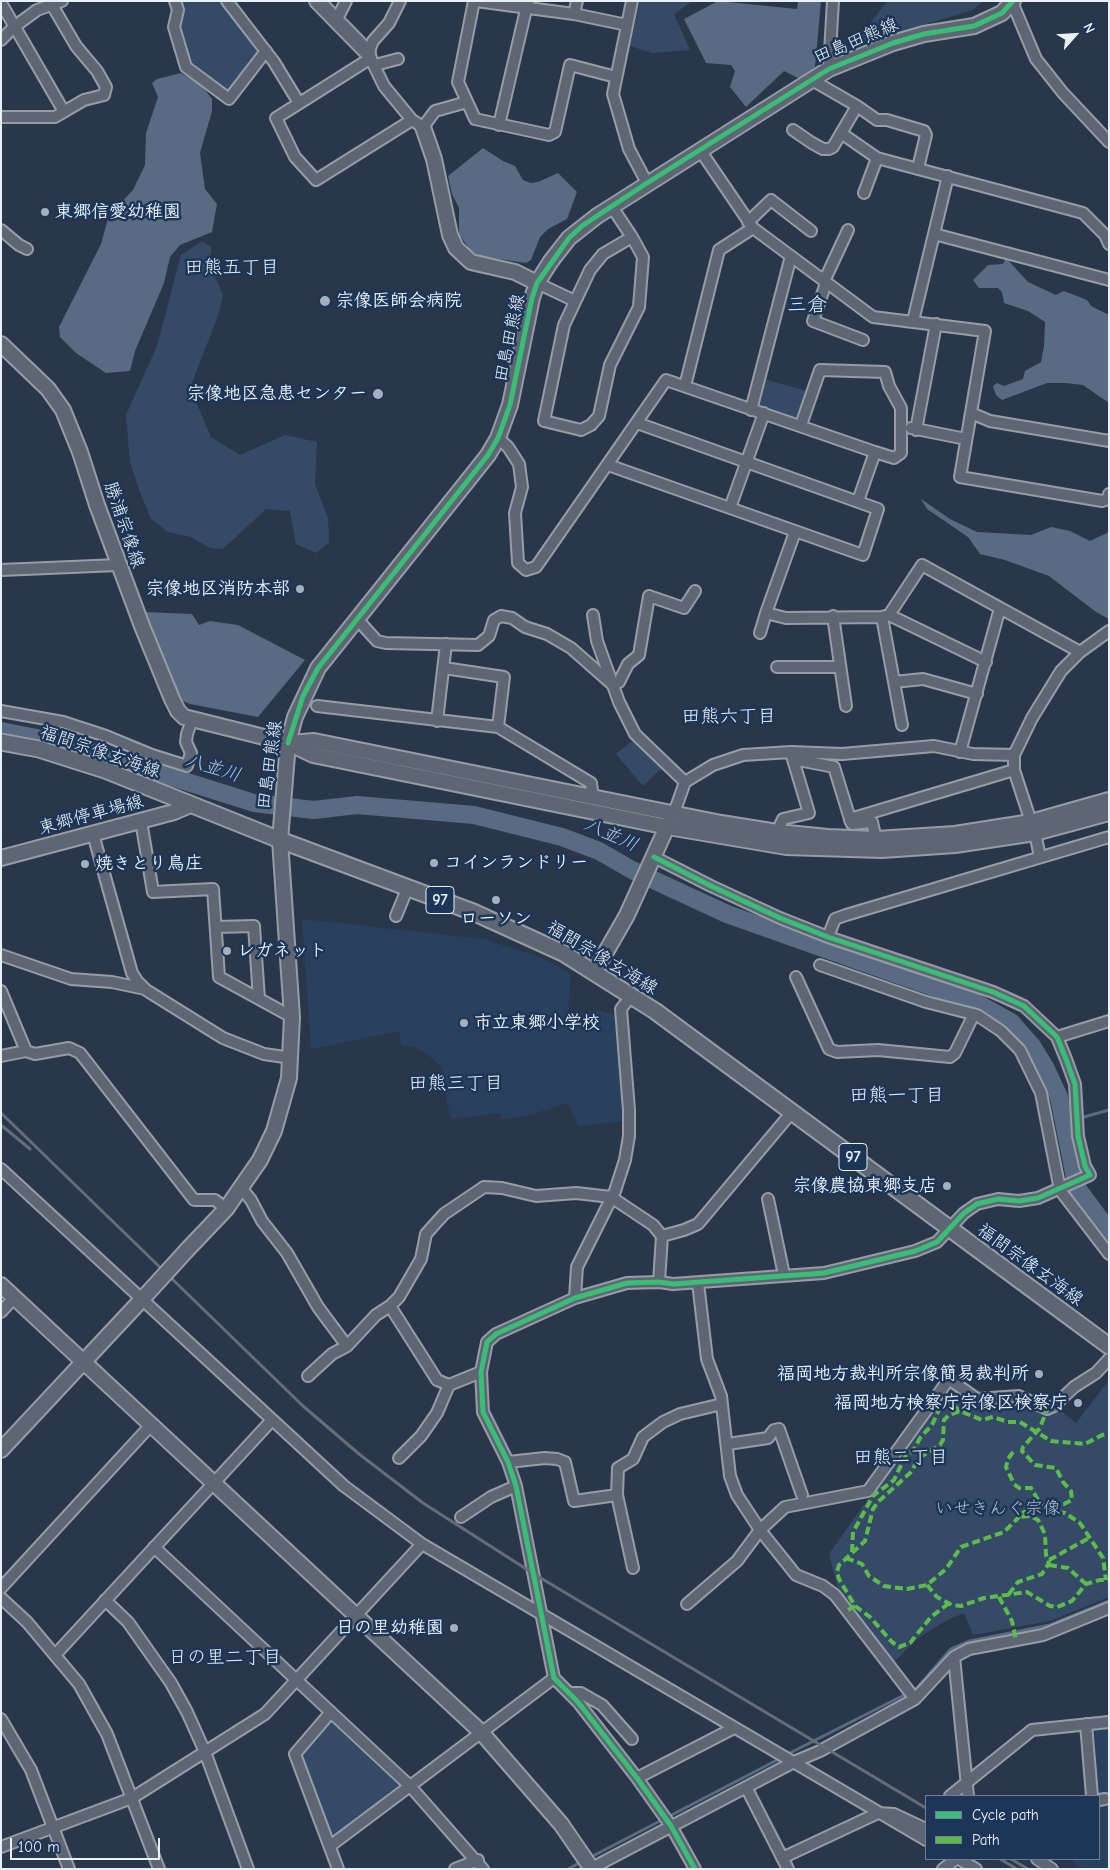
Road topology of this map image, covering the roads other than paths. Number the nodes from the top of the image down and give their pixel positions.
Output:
1 (175, 1) edge
2 (228, 1) edge
3 (317, 1) edge
4 (346, 1) edge
5 (400, 1) edge
6 (475, 1) edge
7 (577, 1) edge
8 (632, 1) edge
9 (834, 1) edge
10 (1012, 2) edge
11 (1, 3) edge
12 (57, 3) edge
13 (528, 5) edge
14 (35, 6) edge
15 (574, 14) junction
16 (336, 21) junction
17 (628, 25) junction
18 (14, 27) junction
19 (1, 40) edge
20 (266, 51) junction
21 (371, 59) junction
22 (398, 59) dead end
23 (829, 69) junction
24 (616, 76) junction
25 (812, 80) junction
26 (467, 102) junction
27 (299, 103) junction
28 (857, 106) junction
29 (63, 110) junction
30 (1, 117) edge
31 (417, 123) junction
32 (499, 125) junction
33 (793, 130) dead end
34 (841, 133) junction
35 (1109, 142) edge
36 (700, 150) junction
37 (877, 158) junction
38 (918, 168) junction
39 (948, 176) junction
40 (647, 183) junction
41 (864, 192) dead end
42 (612, 207) junction
43 (750, 225) junction
44 (1, 230) edge
45 (848, 230) dead end
46 (811, 231) dead end
47 (934, 234) junction
48 (632, 237) junction
49 (1109, 244) edge
50 (27, 248) dead end
51 (791, 256) junction
52 (1109, 280) edge
53 (824, 281) junction
54 (537, 283) junction
55 (576, 301) junction
56 (913, 321) junction
57 (936, 324) junction
58 (864, 340) dead end
59 (1, 344) edge
60 (685, 386) junction
61 (751, 410) junction
62 (764, 413) junction
63 (971, 413) junction
64 (637, 423) junction
65 (801, 425) junction
66 (902, 426) junction
67 (916, 430) junction
68 (498, 438) junction
69 (966, 439) junction
70 (1109, 441) edge
71 (875, 452) junction
72 (747, 462) junction
73 (608, 464) junction
74 (1109, 494) edge
75 (858, 501) junction
76 (730, 508) junction
77 (795, 532) junction
78 (118, 565) junction
79 (1, 570) edge
80 (694, 591) dead end
81 (1000, 608) junction
82 (766, 613) junction
83 (592, 614) dead end
84 (833, 616) junction
85 (885, 616) junction
86 (357, 620) junction
87 (1109, 631) edge
88 (760, 633) dead end
89 (446, 644) junction
90 (1080, 652) junction
91 (986, 662) junction
92 (776, 667) dead end
93 (840, 667) junction
94 (444, 668) junction
95 (894, 682) junction
96 (613, 685) junction
97 (977, 694) junction
98 (317, 706) dead end
99 (846, 706) dead end
100 (1, 711) edge
101 (192, 720) junction
102 (437, 721) junction
103 (902, 725) dead end
104 (498, 727) junction
105 (1, 742) edge
106 (288, 743) junction
107 (960, 752) junction
108 (1014, 755) junction
109 (792, 756) junction
110 (1014, 770) junction
111 (685, 782) junction
112 (593, 798) junction
113 (1109, 800) edge
114 (190, 804) junction
115 (1109, 812) edge
116 (674, 813) junction
117 (850, 819) junction
118 (141, 821) junction
119 (668, 827) junction
120 (1033, 827) junction
121 (777, 832) junction
122 (93, 834) junction
123 (1109, 837) edge
124 (876, 839) junction
125 (280, 840) junction
126 (1040, 857) junction
127 (1, 858) edge
128 (653, 859) junction
129 (408, 887) junction
130 (396, 916) dead end
131 (216, 927) junction
132 (828, 937) junction
133 (1, 956) edge
134 (820, 966) dead end
135 (595, 971) junction
136 (796, 977) dead end
137 (146, 990) junction
138 (1, 991) edge
139 (631, 996) junction
140 (259, 998) junction
141 (974, 1014) junction
142 (292, 1017) junction
143 (1109, 1021) edge
144 (1057, 1037) junction
145 (26, 1051) junction
146 (1, 1056) edge
147 (292, 1058) junction
148 (792, 1112) junction
149 (3, 1174) edge
150 (242, 1189) junction
151 (1062, 1189) junction
152 (611, 1197) junction
153 (768, 1199) dead end
154 (226, 1209) junction
155 (950, 1229) junction
156 (662, 1236) junction
157 (1109, 1254) edge
158 (784, 1275) junction
159 (659, 1282) junction
160 (698, 1283) junction
161 (1, 1286) edge
162 (144, 1296) junction
163 (14, 1298) junction
164 (575, 1298) junction
165 (390, 1306) junction
166 (1, 1312) edge
167 (347, 1346) junction
168 (1109, 1346) edge
169 (1109, 1359) edge
170 (84, 1362) junction
171 (481, 1372) junction
172 (308, 1376) dead end
173 (450, 1385) junction
174 (722, 1404) junction
175 (272, 1420) junction
176 (151, 1425) junction
177 (728, 1444) junction
178 (1, 1450) edge
179 (399, 1458) dead end
180 (508, 1462) junction
181 (214, 1482) junction
182 (516, 1486) junction
183 (617, 1495) junction
184 (802, 1495) dead end
185 (461, 1517) dead end
186 (760, 1530) junction
187 (422, 1544) junction
188 (154, 1547) junction
189 (633, 1568) dead end
190 (1, 1588) edge
191 (1, 1598) edge
192 (105, 1600) junction
193 (687, 1604) dead end
194 (1109, 1608) edge
195 (356, 1614) junction
196 (540, 1614) junction
197 (55, 1655) junction
198 (954, 1657) junction
199 (554, 1678) junction
200 (296, 1680) junction
201 (569, 1693) junction
202 (915, 1699) junction
203 (331, 1712) junction
204 (1, 1719) edge
205 (1109, 1722) edge
206 (1086, 1724) junction
207 (734, 1728) junction
208 (481, 1732) junction
209 (632, 1739) dead end
210 (206, 1752) junction
211 (787, 1759) junction
212 (637, 1778) junction
213 (965, 1783) junction
214 (410, 1786) junction
215 (746, 1787) junction
216 (951, 1795) edge
217 (968, 1795) edge
218 (1092, 1795) edge
219 (132, 1798) junction
220 (878, 1813) junction
221 (668, 1822) junction
222 (925, 1827) edge
223 (54, 1828) junction
224 (925, 1839) edge
225 (330, 1846) junction
226 (1, 1847) edge
227 (782, 1858) junction
228 (956, 1860) edge
229 (959, 1860) edge
230 (1038, 1860) edge
231 (480, 1864) edge
232 (590, 1865) edge
233 (70, 1869) edge
234 (159, 1869) edge
235 (248, 1869) edge
236 (338, 1869) edge
237 (455, 1869) edge
238 (695, 1869) edge
239 (788, 1869) edge
240 (943, 1869) edge
241 (976, 1869) edge
242 (1052, 1869) edge

1 - 20 street
2 - 20 street
3 - 16 street
4 - 16 street
5 - 21 street
6 - 13 street
6 - 26 street
7 - 15 street
8 - 17 street
9 - 23 street
10 - 23 street, 田島田熊線
10 - 35 street
11 - 18 street
12 - 14 street
12 - 29 street
13 - 15 street
13 - 32 street
14 - 18 street
15 - 17 street
16 - 21 street
17 - 24 street
18 - 19 street
18 - 29 street
20 - 27 street
21 - 22 street
21 - 27 street
21 - 31 street
23 - 25 street, 田島田熊線
24 - 32 street
24 - 40 street
25 - 28 street
25 - 36 street, 田島田熊線
26 - 31 street
26 - 32 street
27 - 31 street
28 - 34 street
28 - 38 street
29 - 30 street
31 - 54 street
33 - 34 street
34 - 37 street
36 - 40 street, 田島田熊線
36 - 43 street
37 - 38 street
37 - 41 street
38 - 39 street
39 - 47 street
39 - 49 street
40 - 42 street, 田島田熊線
42 - 48 street
42 - 54 street, 田島田熊線
43 - 46 street
43 - 51 street
43 - 60 street
44 - 50 street
45 - 53 street
47 - 52 street
47 - 56 street
48 - 55 street
48 - 55 street
51 - 53 street
51 - 61 street
53 - 56 street
53 - 58 street
54 - 55 street
54 - 68 street, 田島田熊線
56 - 57 street
57 - 63 street
57 - 67 street
59 - 78 street, 勝浦宗像線
60 - 61 street
60 - 64 street
61 - 62 street
62 - 65 street
62 - 72 street
63 - 69 street
63 - 70 street
64 - 72 street
64 - 73 street
65 - 66 street
65 - 71 street
66 - 67 street
66 - 71 street
67 - 69 street
68 - 73 street
68 - 86 street, 田島田熊線
69 - 74 street
71 - 75 street
72 - 75 street
72 - 76 street
73 - 76 street
75 - 77 street
76 - 77 street
77 - 82 street
78 - 79 street
78 - 101 street, 勝浦宗像線
80 - 96 street
81 - 85 street
81 - 90 street
81 - 91 street
82 - 84 street
82 - 88 street
83 - 96 street
84 - 85 street
84 - 93 street
85 - 91 street
85 - 95 street
86 - 89 street
86 - 106 street, 田島田熊線
87 - 90 street
89 - 94 street
89 - 96 street
90 - 108 street
91 - 97 street
92 - 93 street
93 - 99 street
94 - 102 street
94 - 104 street
95 - 97 street
95 - 103 street
96 - 111 street
97 - 107 street
98 - 102 street
100 - 101 street
101 - 106 street
102 - 104 street
104 - 112 street
105 - 114 main road, 福間宗像玄海線 / 97
106 - 112 street
106 - 119 street
106 - 125 street, 田島田熊線
107 - 108 street
107 - 109 street
108 - 110 street
109 - 111 street
109 - 117 street
109 - 121 street
110 - 117 street
110 - 120 street
111 - 116 street
112 - 116 street
113 - 120 street
114 - 118 street, 東郷停車場線
114 - 125 main road, 福間宗像玄海線 / 97
115 - 120 street
116 - 119 street
116 - 121 street
117 - 124 street
118 - 122 street, 東郷停車場線
118 - 131 street
119 - 120 street
119 - 128 street
120 - 124 street
120 - 126 street
121 - 124 street
122 - 127 street, 東郷停車場線
122 - 137 street
123 - 126 street
125 - 129 main road, 福間宗像玄海線 / 97
125 - 142 street, 田島田熊線
126 - 132 street
128 - 132 street
128 - 135 street
129 - 130 street
129 - 135 main road, 福間宗像玄海線 / 97
131 - 140 street
131 - 140 street
132 - 144 street
133 - 137 street
134 - 141 street
135 - 139 main road, 福間宗像玄海線 / 97
136 - 141 street
137 - 147 street
138 - 145 street
139 - 148 main road, 福間宗像玄海線 / 97
139 - 152 street
140 - 142 street
141 - 151 street
142 - 147 street, 田島田熊線
143 - 144 street
144 - 151 street
145 - 146 street
145 - 154 street
147 - 150 street, 田島田熊線
148 - 155 main road, 福間宗像玄海線 / 97
148 - 156 street
149 - 162 street
150 - 154 street, 田島田熊線
150 - 167 street
151 - 155 street
151 - 157 street
152 - 156 street
152 - 164 street
152 - 165 street
153 - 158 street
154 - 162 street, 田島田熊線, bridge
155 - 158 street
155 - 168 main road, 福間宗像玄海線 / 97
156 - 159 street
158 - 160 street
159 - 160 street
159 - 164 street
160 - 174 street
161 - 163 street
162 - 170 street, 田島田熊線
162 - 175 street
163 - 166 street
163 - 170 street
164 - 171 street
165 - 167 street
165 - 173 street
167 - 172 street
169 - 186 street
170 - 176 street
170 - 178 street, 田島田熊線
171 - 173 street
171 - 180 street
173 - 179 street
174 - 177 street
174 - 183 street
175 - 181 street
175 - 187 street
176 - 181 street
176 - 190 street
177 - 184 street
177 - 186 street
180 - 182 street
180 - 183 street
181 - 188 street
181 - 195 street
182 - 185 street
182 - 196 street
183 - 189 street
186 - 193 street
186 - 202 street
187 - 195 street
187 - 196 street
188 - 192 street
188 - 200 street
191 - 197 street
192 - 197 street
192 - 210 street
194 - 198 street
195 - 200 street
195 - 208 street
196 - 199 street
196 - 207 street
197 - 219 street
198 - 202 street
198 - 213 street
199 - 201 street
199 - 208 street
200 - 203 street
200 - 210 street
201 - 209 street
201 - 212 street
202 - 211 street
203 - 214 street
203 - 225 street
204 - 223 street
205 - 206 street
206 - 213 street
206 - 218 street
207 - 211 street
207 - 212 street
208 - 214 street
208 - 232 street
210 - 219 street
210 - 235 street
211 - 215 street
211 - 220 street
212 - 221 street
213 - 216 street
213 - 217 street
214 - 225 street
214 - 231 street
215 - 221 street
215 - 227 street
219 - 223 street
219 - 234 street
220 - 222 street
220 - 224 street
220 - 227 street
221 - 232 street
221 - 238 street
223 - 226 street
223 - 233 street
225 - 236 street
227 - 239 street
228 - 240 street
229 - 241 street
230 - 242 street
231 - 237 street

